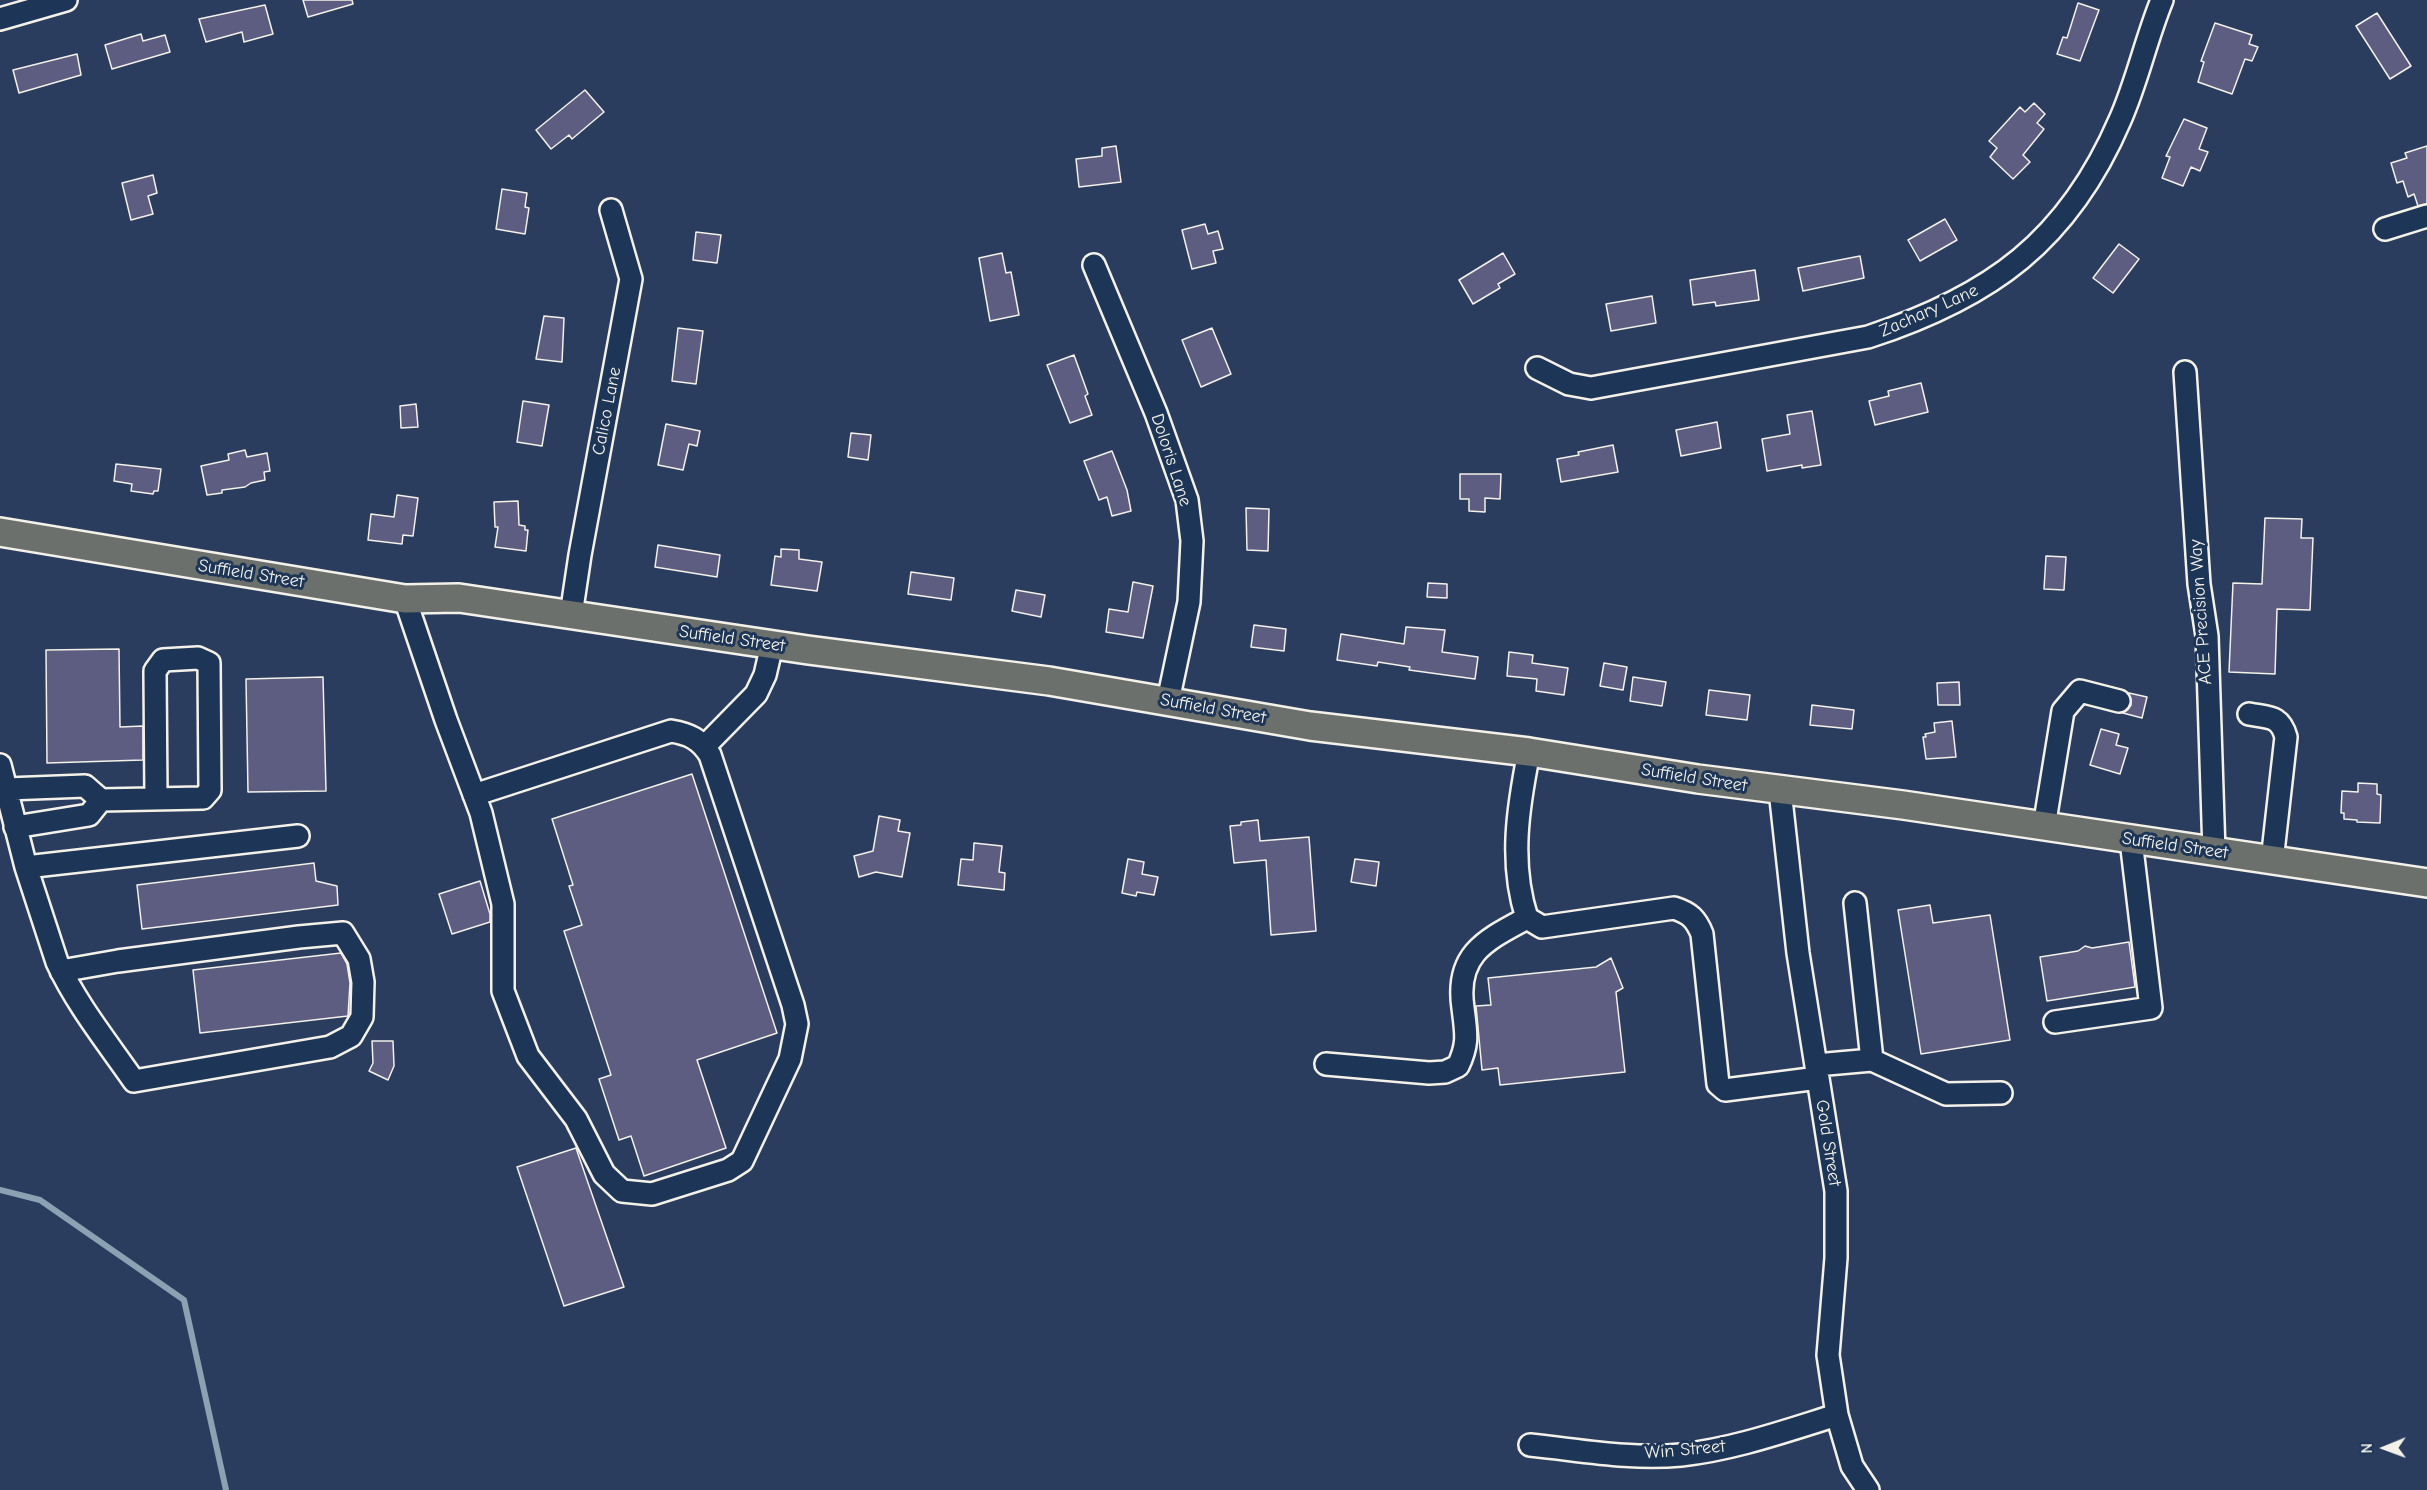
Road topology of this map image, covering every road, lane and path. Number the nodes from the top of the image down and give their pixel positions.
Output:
1 (66, 0) edge
2 (2162, 0) edge
3 (0, 20) edge
4 (611, 210) dead end
5 (2427, 216) edge
6 (2385, 229) dead end
7 (1094, 265) dead end
8 (1537, 368) dead end
9 (2185, 372) dead end
10 (0, 532) edge
11 (405, 599) junction
12 (571, 615) junction
13 (772, 645) junction
14 (1168, 701) junction
15 (2120, 701) dead end
16 (2249, 714) dead end
17 (705, 746) junction
18 (1529, 752) junction
19 (0, 765) edge
20 (7, 789) junction
21 (1780, 790) junction
22 (474, 795) junction
23 (156, 799) junction
24 (101, 801) junction
25 (15, 827) junction
26 (2044, 827) junction
27 (298, 836) dead end
28 (2131, 840) junction
29 (2214, 852) junction
30 (2272, 861) junction
31 (26, 867) junction
32 (2427, 884) edge
33 (1855, 903) dead end
34 (1527, 918) junction
35 (61, 971) junction
36 (2055, 1022) dead end
37 (1872, 1060) junction
38 (1326, 1064) dead end
39 (1817, 1072) junction
40 (2001, 1093) dead end
41 (1837, 1416) junction
42 (1530, 1445) dead end
43 (1868, 1490) edge

1 - 3 street
2 - 8 street, Zachary Lane
4 - 12 street, Calico Lane
5 - 6 street
7 - 14 street, Doloris Lane
9 - 29 street, ACE Precision Way
10 - 11 main road, Suffield Street
11 - 12 main road, Suffield Street
11 - 22 street
12 - 13 main road, Suffield Street
13 - 14 main road, Suffield Street
13 - 17 street
14 - 18 main road, Suffield Street
15 - 26 street
16 - 30 street
17 - 22 street
17 - 22 street
18 - 21 main road, Suffield Street
18 - 34 street
19 - 20 street
20 - 24 street
20 - 25 street
21 - 26 main road, Suffield Street
21 - 39 street, Gold Street
23 - 23 street
23 - 24 street
24 - 25 street
25 - 31 street
26 - 28 main road, Suffield Street
27 - 31 street
28 - 29 main road, Suffield Street
28 - 36 street
29 - 30 main road, Suffield Street
30 - 32 main road, Suffield Street
31 - 35 street
33 - 37 street
34 - 38 street
34 - 39 street
35 - 35 street
37 - 39 street
37 - 40 street
39 - 41 street, Gold Street
41 - 42 street, Win Street
41 - 43 street, Gold Street

